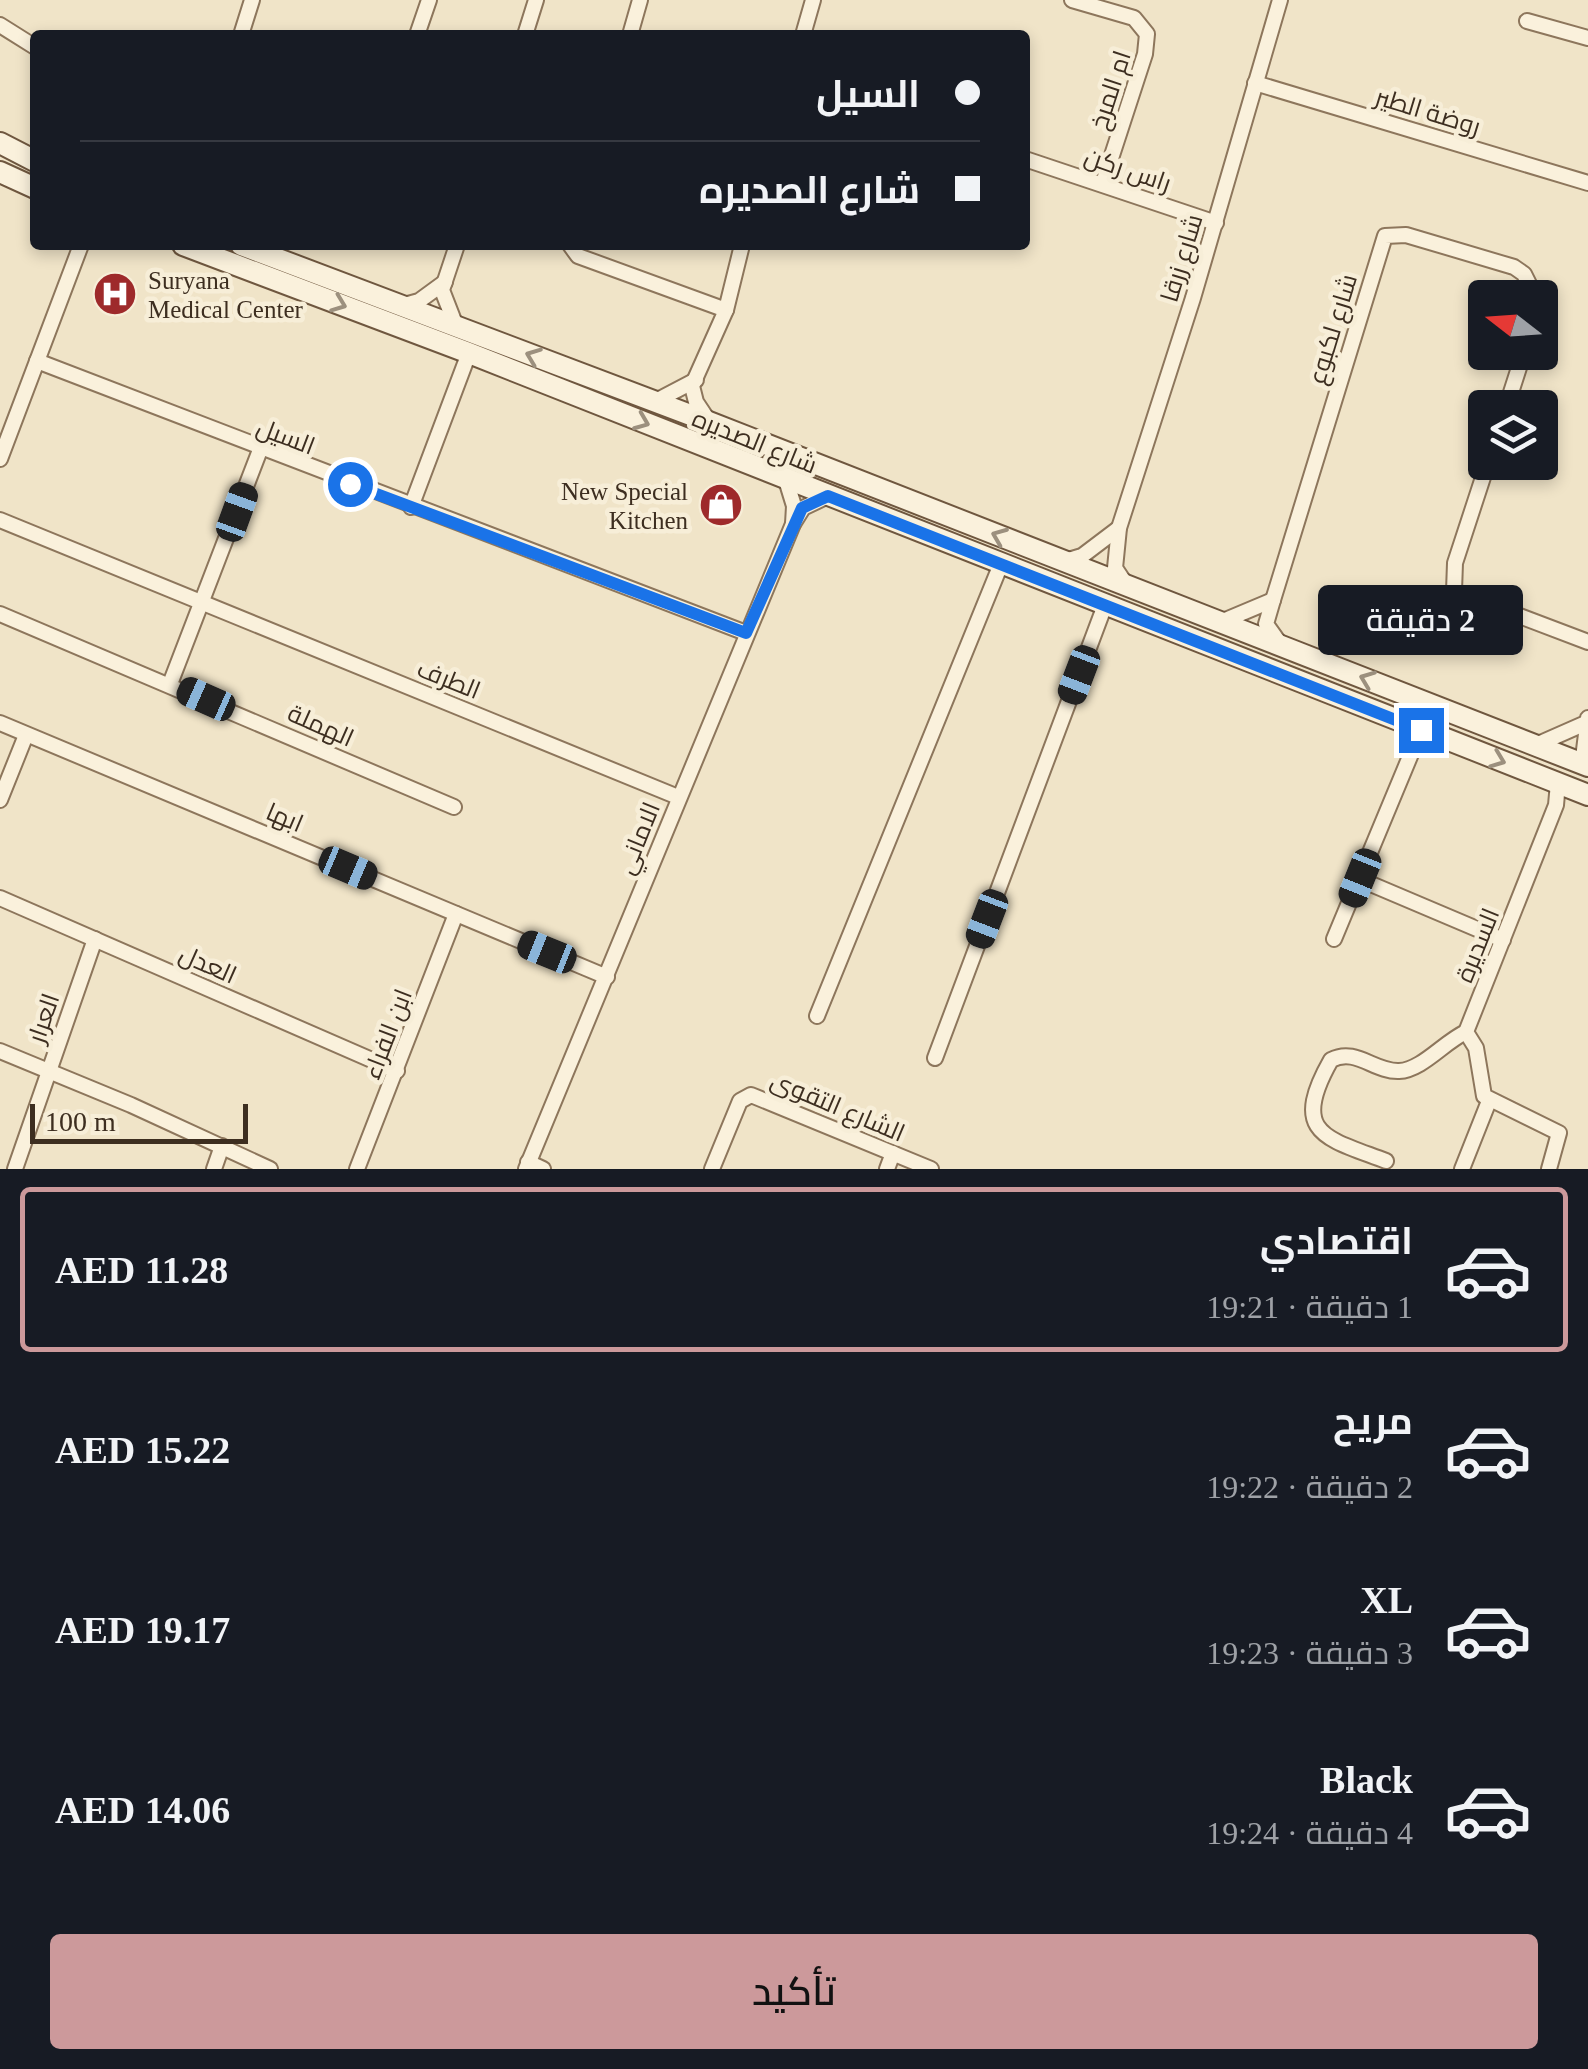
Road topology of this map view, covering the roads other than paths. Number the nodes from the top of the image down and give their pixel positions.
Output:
1 (252, 0) edge
2 (428, 0) edge
3 (536, 0) edge
4 (640, 0) edge
5 (814, 0) edge
6 (1072, 0) edge
7 (1280, 0) edge
8 (1527, 21) dead end
9 (0, 25) edge
10 (243, 30) edge
11 (419, 30) edge
12 (527, 30) edge
13 (631, 30) edge
14 (805, 30) edge
15 (1588, 38) edge
16 (30, 45) edge
17 (1255, 83) junction
18 (0, 142) edge
19 (30, 158) edge
20 (1030, 161) edge
21 (0, 172) edge
22 (1103, 183) junction
23 (1588, 183) edge
24 (30, 186) edge
25 (1216, 223) junction
26 (80, 250) edge
27 (195, 250) edge
28 (254, 250) edge
29 (455, 250) edge
30 (574, 250) edge
31 (741, 250) edge
32 (1527, 280) edge
33 (446, 281) junction
34 (399, 305) junction
35 (726, 310) junction
36 (456, 326) junction
37 (469, 353) junction
38 (37, 361) junction
39 (697, 380) junction
40 (653, 402) junction
41 (710, 422) junction
42 (260, 450) junction
43 (0, 458) edge
44 (786, 480) junction
45 (1482, 480) edge
46 (828, 496) junction
47 (411, 507) junction
48 (0, 520) edge
49 (793, 524) junction
50 (1118, 528) junction
51 (1062, 562) junction
52 (1000, 564) junction
53 (1127, 586) junction
54 (1272, 600) junction
55 (202, 604) junction
56 (1105, 605) junction
57 (0, 614) edge
58 (1219, 622) junction
59 (746, 633) junction
60 (1588, 642) edge
61 (1282, 646) junction
62 (170, 684) junction
63 (1587, 720) edge
64 (0, 723) edge
65 (1421, 730) junction
66 (26, 735) junction
67 (1536, 745) junction
68 (1588, 766) edge
69 (1569, 793) edge
70 (678, 796) junction
71 (0, 800) edge
72 (454, 808) dead end
73 (1360, 878) junction
74 (0, 898) edge
75 (456, 914) junction
76 (95, 938) junction
77 (1334, 940) dead end
78 (1503, 940) junction
79 (607, 977) junction
80 (817, 1016) dead end
81 (1466, 1032) junction
82 (0, 1051) edge
83 (935, 1058) dead end
84 (48, 1072) junction
85 (397, 1072) junction
86 (1490, 1101) junction
87 (222, 1146) junction
88 (893, 1154) junction
89 (1386, 1161) dead end
90 (532, 1167) edge
91 (15, 1169) edge
92 (214, 1169) edge
93 (270, 1169) edge
94 (357, 1169) edge
95 (712, 1169) edge
96 (887, 1169) edge
97 (932, 1169) edge
98 (1462, 1169) edge
99 (1549, 1169) edge

1 - 10 street
2 - 11 street
3 - 12 street
4 - 13 street
5 - 14 street
6 - 22 street, ام المرخ
7 - 17 street, شارع زرقا
8 - 15 street
9 - 16 street
17 - 23 street, روضة الطير
17 - 25 street, شارع زرقا
18 - 19 main road
20 - 22 street, راس ركن
21 - 24 main road
22 - 25 street, راس ركن
25 - 50 street, شارع زرقا
26 - 38 street
27 -> 37 main road, شارع الصديره
28 - 34 main road, شارع الصديره
29 - 33 street
30 - 35 street
31 - 35 street
32 - 54 street, شارع لكبوع
33 - 34 street
33 - 36 street
34 - 36 main road, شارع الصديره
35 - 39 street
40 -> 36 main road, شارع الصديره
37 -> 44 main road, شارع الصديره
37 - 47 street
38 - 42 street, السيل
38 - 43 street
39 - 40 street
39 - 41 street
40 - 41 main road, شارع الصديره
51 -> 41 main road, شارع الصديره
42 - 47 street, السيل
42 - 55 street
44 - 46 main road, شارع الصديره
44 - 49 street
45 - 60 street
46 - 49 street, الاماني
46 - 52 main road, شارع الصديره
47 - 59 street, السيل
48 - 55 street, الطرف
49 - 59 street, الاماني
50 - 51 street
50 - 53 street, شارع زرقا
51 - 53 main road, شارع الصديره
52 - 56 main road, شارع الصديره
52 - 80 street
53 - 58 main road, شارع الصديره
54 - 58 street
54 - 61 street, شارع لكبوع
55 - 62 street
55 - 70 street, الطرف
56 - 65 main road, شارع الصديره
56 - 83 street
57 - 62 street, الهملة
58 - 61 main road, شارع الصديره
59 - 70 street, الاماني
67 -> 61 main road, شارع الصديره
62 - 72 street, الهملة
63 - 67 street
63 - 68 street
64 - 66 street, ابها
65 -> 69 main road, شارع الصديره
65 - 73 street
66 - 71 street
66 - 75 street, ابها
67 - 68 main road, شارع الصديره
69 - 78 street, السديرة
70 - 79 street, الاماني
73 - 77 street
73 - 78 street
74 - 76 street, العدل
75 - 79 street, ابها
75 - 85 street, ابن الفراء
76 - 84 street, العرار
76 - 85 street, العدل
78 - 81 street, السديرة
79 - 90 street, الاماني
81 - 86 street
81 - 89 street
82 - 84 street
84 - 87 street
84 - 91 street, العرار
85 - 94 street, ابن الفراء
86 - 98 street
86 - 99 street
87 - 92 street
87 - 93 street
88 - 95 street, الشارع التقوى
88 - 96 street
88 - 97 street, الشارع التقوى

